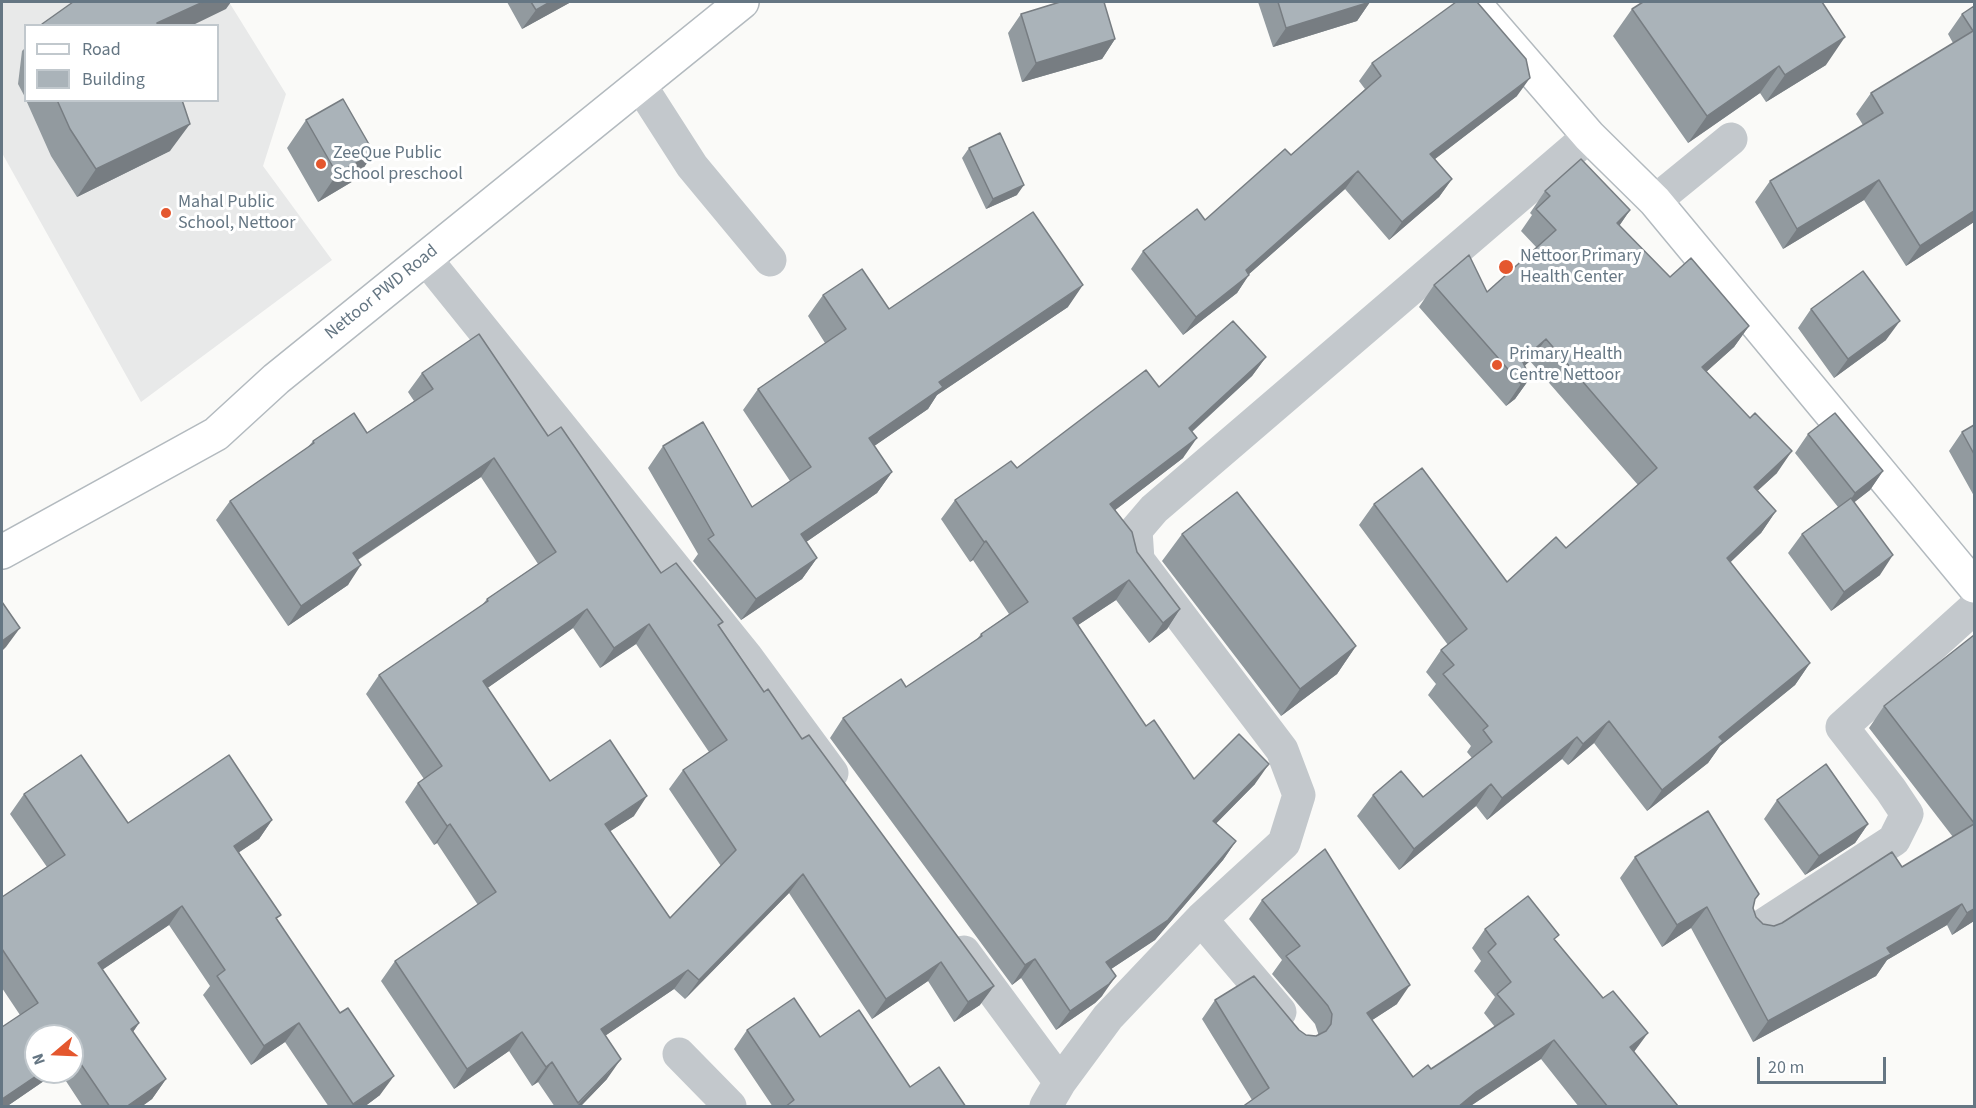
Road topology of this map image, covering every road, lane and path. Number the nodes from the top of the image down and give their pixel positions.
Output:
1 (742, 2) edge
2 (1473, 2) edge
3 (640, 85) junction
4 (1588, 136) junction
5 (1731, 139) dead end
6 (1655, 201) junction
7 (426, 259) junction
8 (770, 260) dead end
9 (2, 552) edge
10 (1974, 586) edge
11 (1974, 608) edge
12 (851, 798) edge
13 (1201, 919) junction
14 (1757, 929) edge
15 (949, 931) edge
16 (1300, 1036) edge
17 (679, 1054) dead end
18 (1053, 1094) edge
19 (716, 1102) edge

1 - 3 street, Nettoor PWD Road
2 - 4 street
3 - 7 street, Nettoor PWD Road
3 - 8 street
4 - 6 street
4 - 13 street
5 - 6 street
6 - 10 street
7 - 9 street, Nettoor PWD Road
7 - 12 street
11 - 14 street
13 - 16 street
13 - 18 street
15 - 18 street
17 - 19 street

